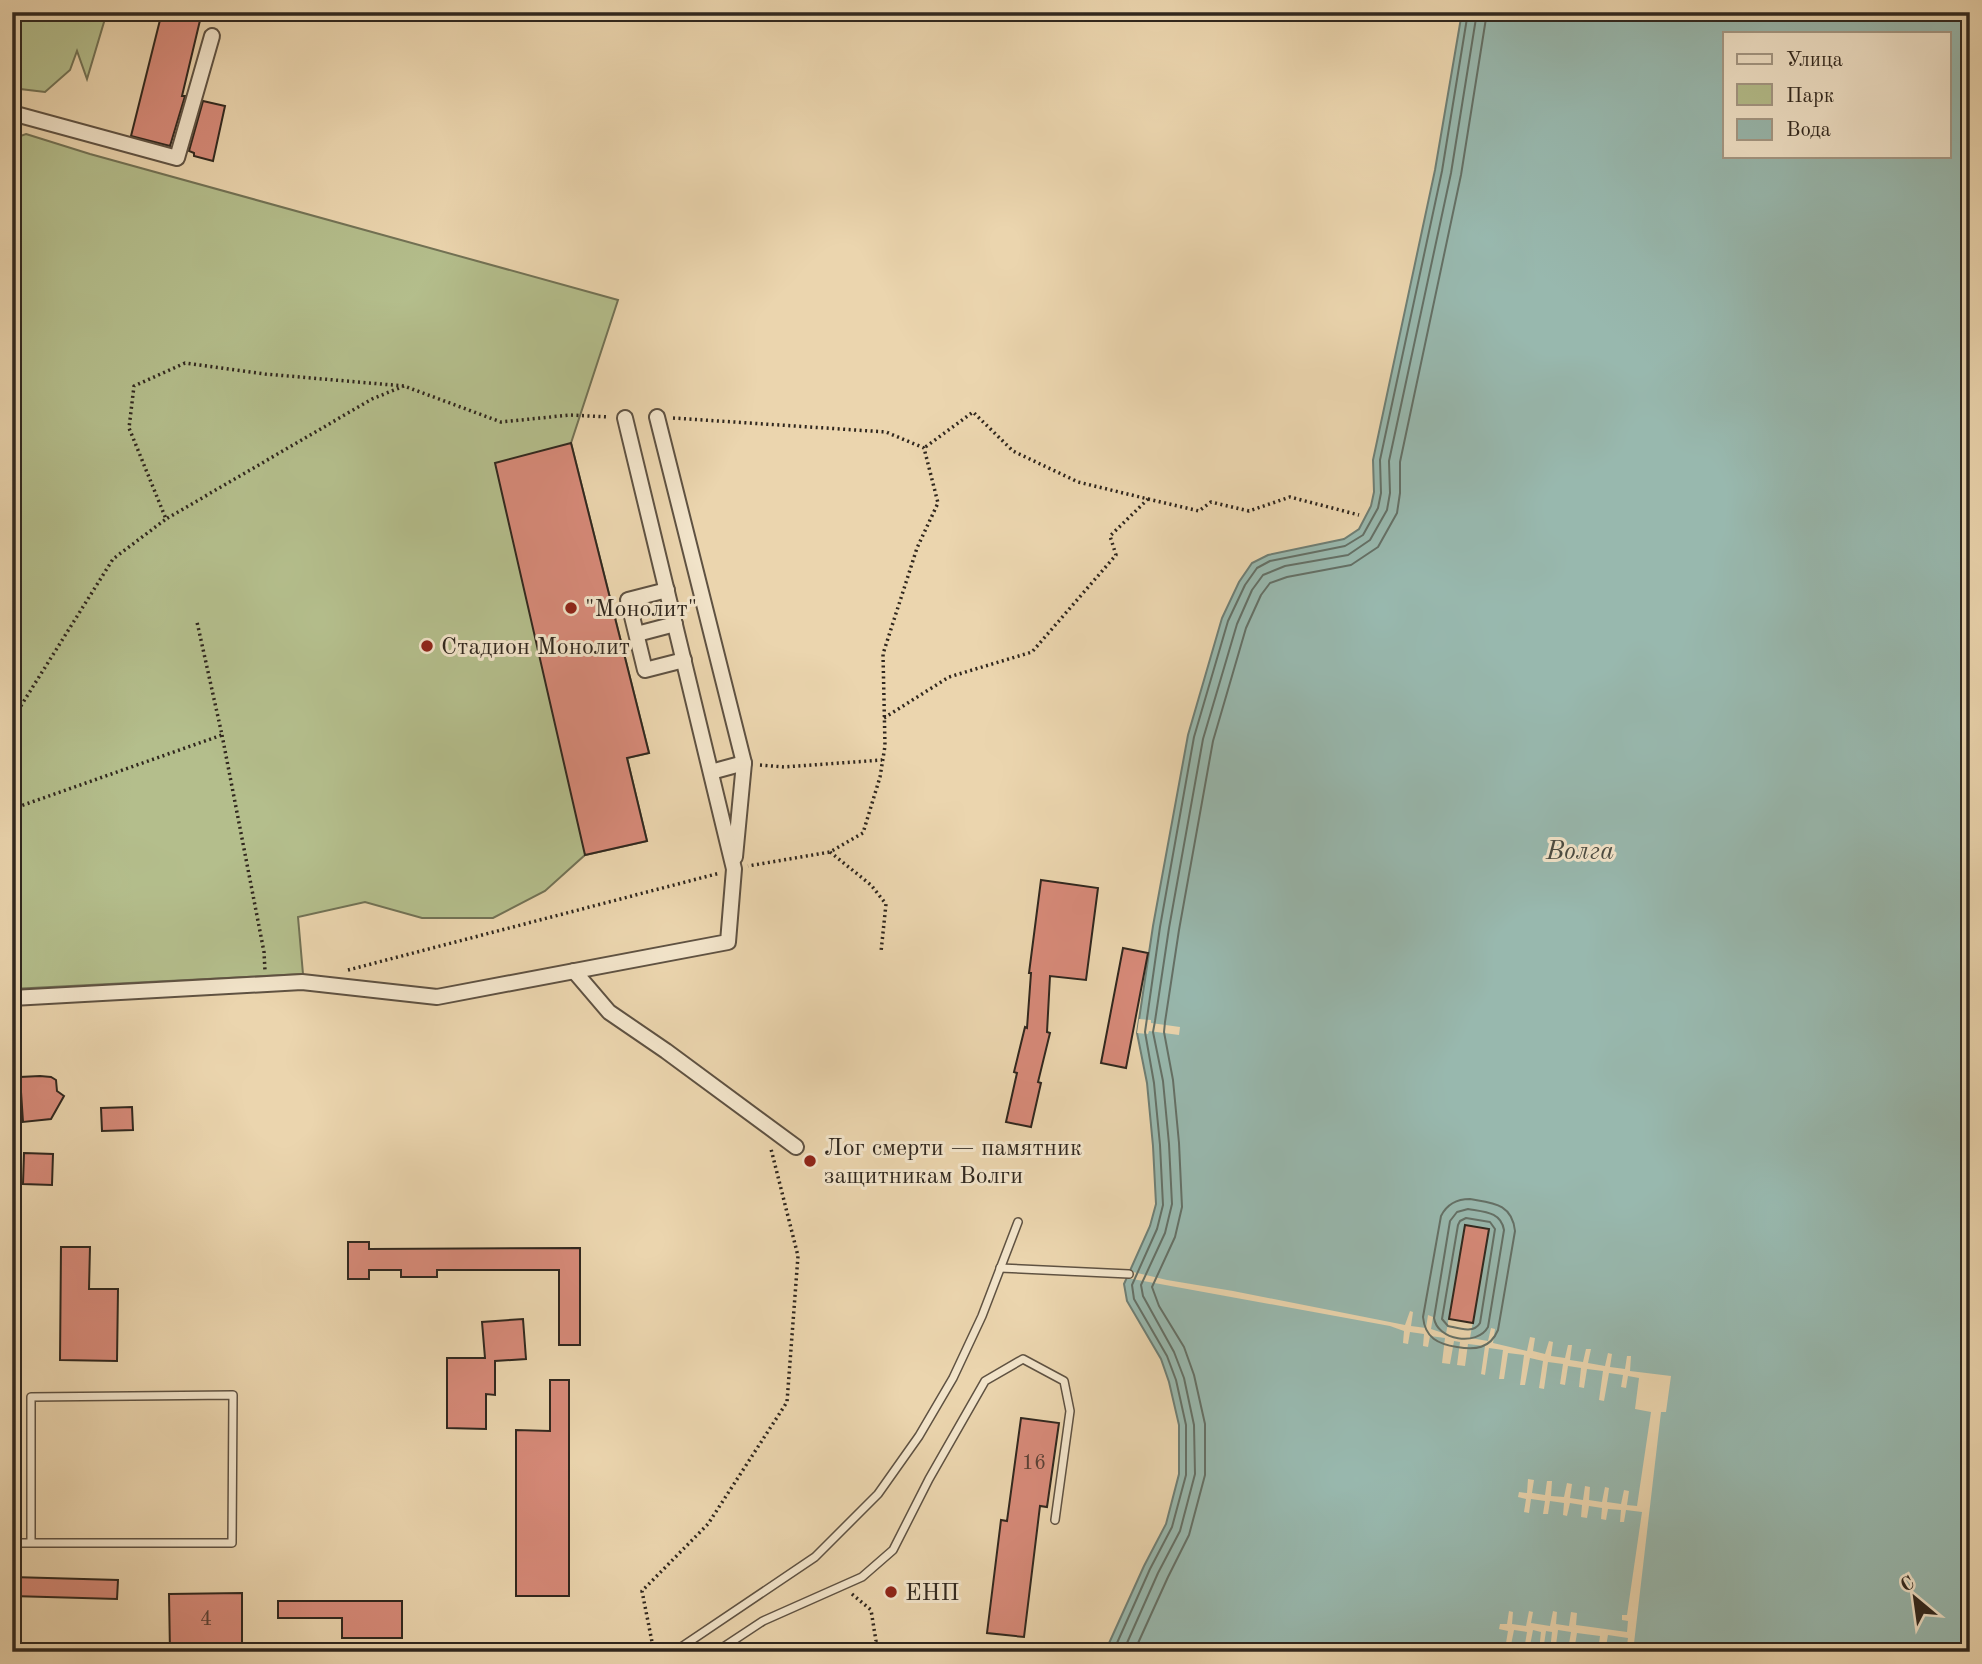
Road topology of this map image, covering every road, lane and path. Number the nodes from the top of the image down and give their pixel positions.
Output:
1 (212, 36) dead end
2 (12, 113) edge
3 (404, 386) junction
4 (657, 417) joint
5 (625, 418) joint
6 (924, 448) junction
7 (1148, 499) junction
8 (1359, 515) dead end
9 (166, 520) junction
10 (667, 590) junction
11 (197, 622) dead end
12 (675, 624) junction
13 (636, 634) junction
14 (684, 660) junction
15 (884, 718) junction
16 (12, 720) edge
17 (222, 736) junction
18 (883, 760) junction
19 (744, 763) junction
20 (711, 772) junction
21 (12, 809) edge
22 (830, 852) junction
23 (734, 869) junction
24 (264, 952) dead end
25 (881, 952) dead end
26 (344, 971) dead end
27 (574, 971) junction
28 (12, 998) edge
29 (765, 1125) junction
30 (796, 1147) dead end
31 (1018, 1222) dead end
32 (1000, 1268) junction
33 (1129, 1274) dead end
34 (1055, 1521) dead end
35 (12, 1543) edge
36 (31, 1543) junction
37 (843, 1586) junction
38 (653, 1652) edge
39 (674, 1652) edge
40 (716, 1652) edge
41 (872, 1652) edge

1 - 2 street
3 - 5 path
3 - 9 path
3 - 9 path
4 - 6 path
4 - 19 street
5 - 10 street
6 - 7 path
6 - 15 path
7 - 8 path
7 - 15 path
9 - 16 path
10 - 12 street
10 - 13 street
11 - 17 path
12 - 13 street
12 - 14 street
13 - 14 street
14 - 20 street
15 - 18 path
17 - 21 path
17 - 24 path
18 - 19 path
18 - 22 path
19 - 20 street
19 - 23 street
20 - 23 street
22 - 23 path
22 - 25 path
23 - 26 path
23 - 27 street
27 - 28 street
27 - 29 street
29 - 30 street
29 - 38 path
31 - 32 lane
32 - 33 lane
32 - 39 lane
34 - 37 lane
35 - 36 lane
36 - 36 lane
37 - 40 lane
37 - 41 path

